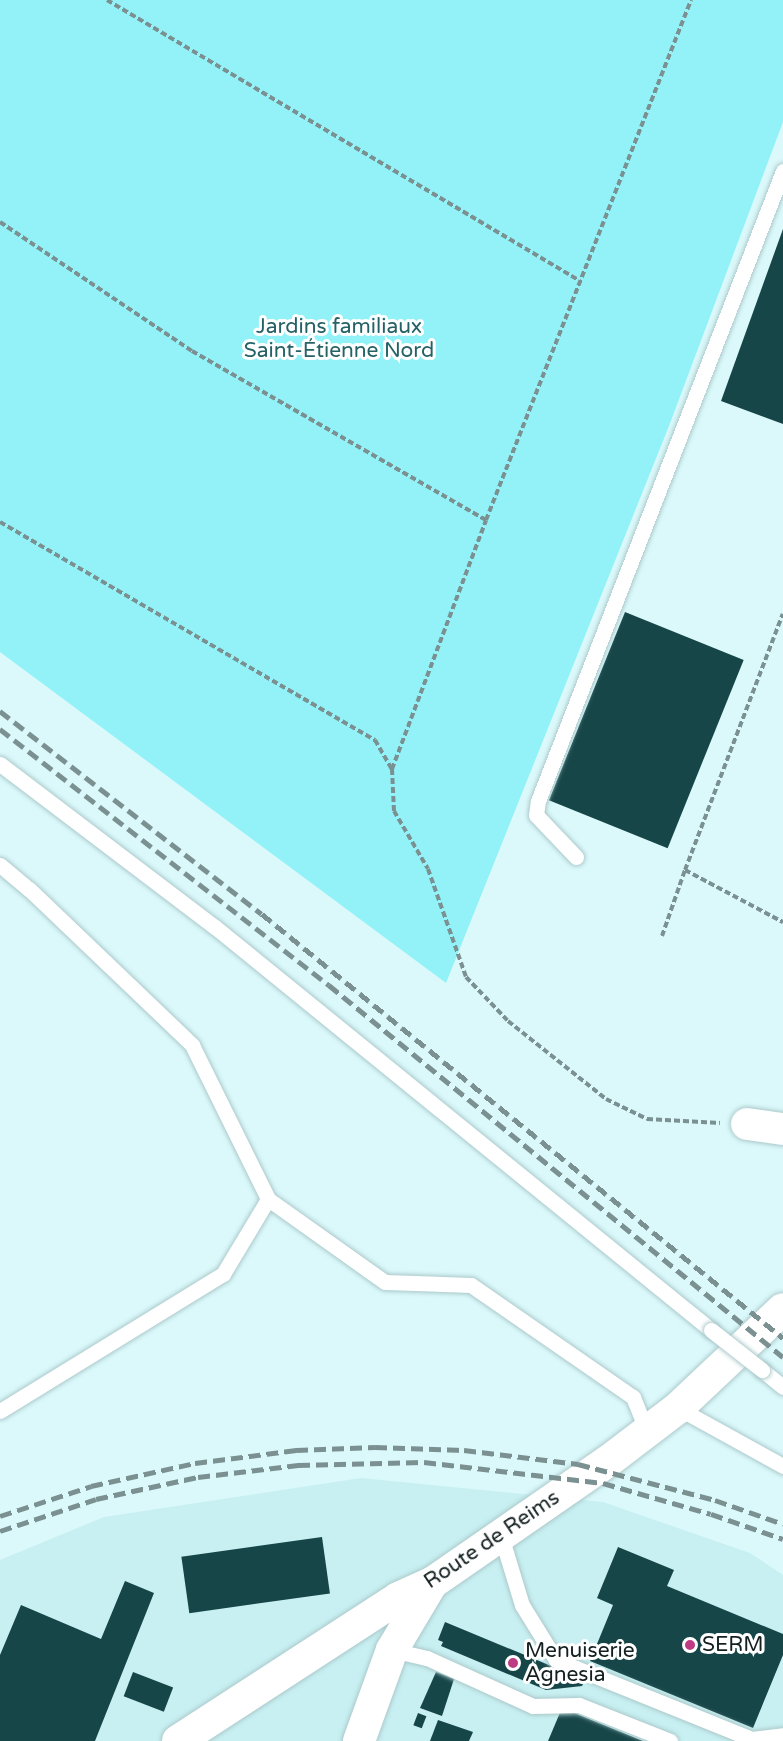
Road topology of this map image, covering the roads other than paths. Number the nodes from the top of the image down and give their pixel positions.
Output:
1 (783, 171) edge
2 (0, 764) edge
3 (576, 857) dead end
4 (0, 865) edge
5 (747, 1124) road end
6 (783, 1129) edge
7 (268, 1198) junction
8 (783, 1309) edge
9 (783, 1387) edge
10 (678, 1408) junction
11 (0, 1410) edge
12 (647, 1432) junction
13 (783, 1466) edge
14 (501, 1536) junction
15 (432, 1583) junction
16 (367, 1619) junction
17 (392, 1650) junction
18 (783, 1736) edge
19 (178, 1741) edge
20 (359, 1741) edge
21 (670, 1741) edge

1 - 3 lane
2 - 9 lane, bridge
4 - 7 lane
5 - 6 street
7 - 11 lane
7 - 12 lane
8 - 10 street, Route de Reims
10 - 12 street, Route de Reims
10 - 13 lane
12 - 14 street, Route de Reims
14 - 15 street, Route de Reims
14 - 18 lane
15 - 16 street, Route de Reims
15 - 17 street
16 - 17 street
16 - 19 street, Route de Reims
17 - 20 street
17 - 21 lane

